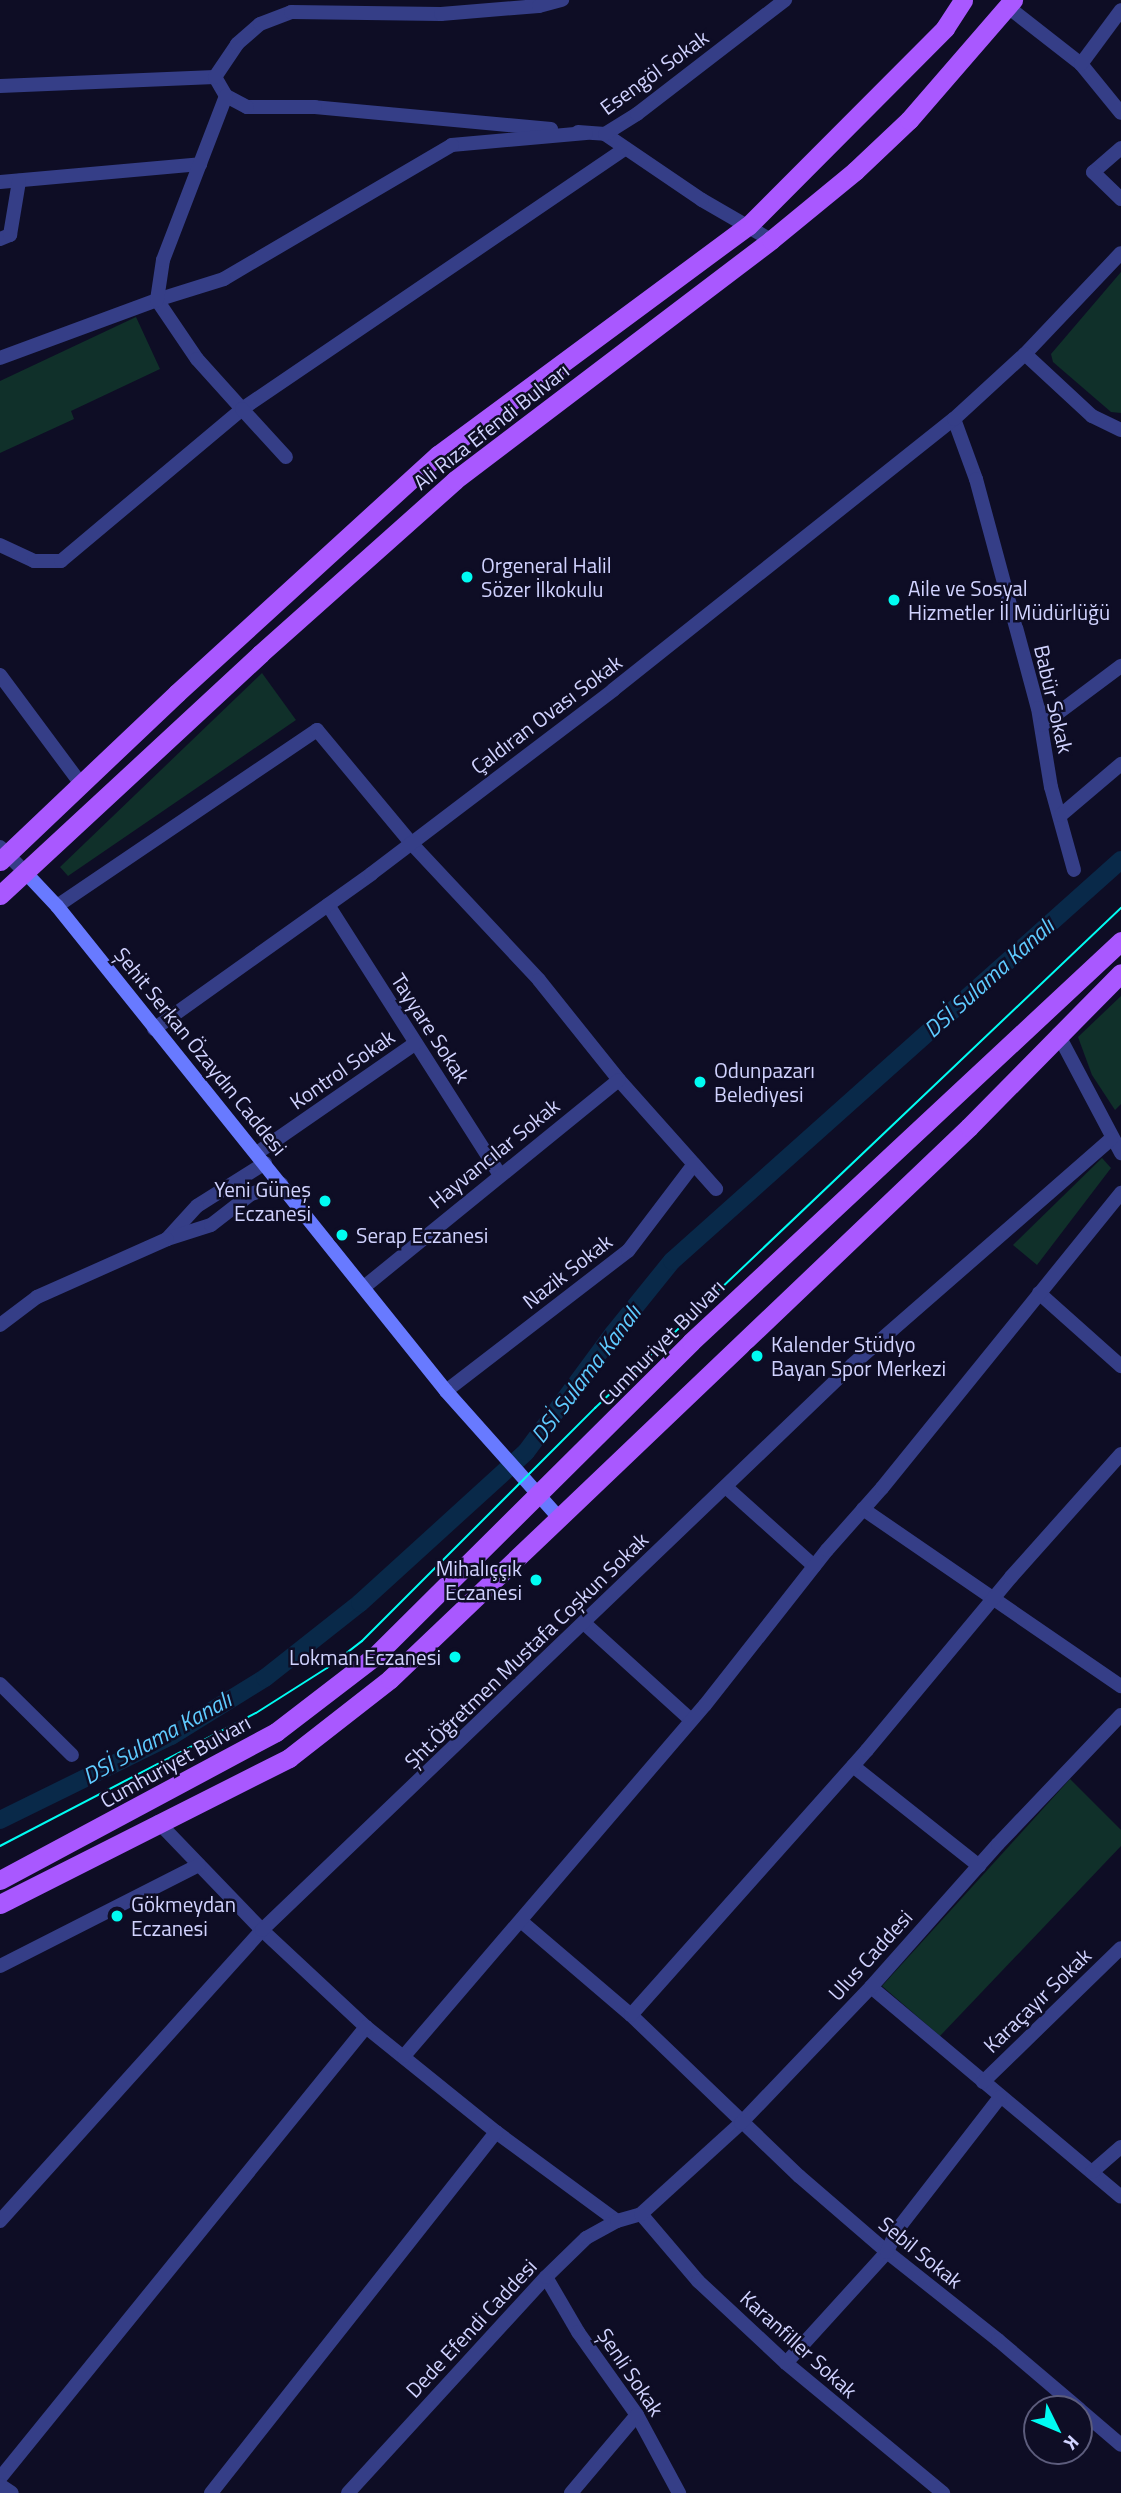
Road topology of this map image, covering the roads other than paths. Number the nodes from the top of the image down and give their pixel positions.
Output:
1 (562, 0) edge
2 (785, 0) edge
3 (960, 1) edge
4 (1010, 3) edge
5 (1121, 10) edge
6 (1081, 64) junction
7 (215, 77) junction
8 (0, 86) edge
9 (226, 96) junction
10 (1121, 113) edge
11 (586, 133) junction
12 (605, 134) junction
13 (1121, 148) edge
14 (624, 149) junction
15 (200, 164) junction
16 (19, 181) junction
17 (0, 182) edge
18 (1121, 199) edge
19 (748, 226) junction
20 (0, 239) edge
21 (771, 240) junction
22 (1121, 253) edge
23 (157, 300) junction
24 (1026, 354) junction
25 (0, 358) edge
26 (242, 410) junction
27 (954, 419) junction
28 (1121, 430) edge
29 (286, 457) dead end
30 (0, 545) edge
31 (1121, 666) edge
32 (0, 675) edge
33 (1042, 725) junction
34 (1121, 764) edge
35 (81, 784) junction
36 (1061, 815) junction
37 (411, 843) junction
38 (3, 854) edge
39 (1074, 870) dead end
40 (24, 871) junction
41 (0, 895) edge
42 (328, 905) junction
43 (57, 906) junction
44 (1121, 941) edge
45 (1121, 973) edge
46 (154, 1028) junction
47 (1058, 1034) junction
48 (416, 1043) junction
49 (619, 1080) junction
50 (1111, 1139) junction
51 (1121, 1153) edge
52 (261, 1158) junction
53 (694, 1164) junction
54 (500, 1175) junction
55 (281, 1184) junction
56 (716, 1189) dead end
57 (1121, 1193) edge
58 (167, 1240) junction
59 (364, 1287) junction
60 (1039, 1293) junction
61 (0, 1325) edge
62 (1121, 1366) edge
63 (446, 1391) junction
64 (1121, 1454) edge
65 (727, 1488) junction
66 (539, 1497) junction
67 (863, 1510) junction
68 (559, 1518) junction
69 (814, 1566) junction
70 (993, 1598) junction
71 (584, 1623) junction
72 (0, 1684) edge
73 (1121, 1686) edge
74 (1121, 1715) edge
75 (691, 1720) junction
76 (72, 1755) dead end
77 (852, 1766) junction
78 (158, 1822) junction
79 (199, 1865) junction
80 (979, 1866) junction
81 (0, 1880) edge
82 (0, 1904) edge
83 (522, 1922) junction
84 (262, 1930) junction
85 (1121, 1948) edge
86 (0, 1966) edge
87 (871, 1987) junction
88 (631, 2015) junction
89 (366, 2028) junction
90 (404, 2056) junction
91 (983, 2082) junction
92 (1000, 2097) junction
93 (741, 2123) junction
94 (496, 2132) junction
95 (1121, 2147) edge
96 (1092, 2172) junction
97 (1121, 2197) edge
98 (641, 2214) junction
99 (0, 2221) edge
100 (617, 2221) junction
101 (887, 2252) junction
102 (546, 2277) junction
103 (786, 2363) junction
104 (1063, 2395) edge
105 (637, 2415) junction
106 (1093, 2421) edge
107 (1121, 2445) edge
108 (0, 2478) edge
109 (0, 2485) edge
110 (12, 2493) edge
111 (211, 2493) edge
112 (348, 2493) edge
113 (571, 2493) edge
114 (679, 2493) edge
115 (943, 2493) edge

1 - 7 street
2 - 12 street, Esengöl Sokak
3 - 19 main road, Ali Rıza Efendi Bulvarı
4 - 6 street
4 - 21 main road, Ali Rıza Efendi Bulvarı
5 - 6 street
6 - 10 street
7 - 8 street
7 - 9 street
9 - 11 street
9 - 15 street
11 - 12 street
11 - 23 street
12 - 14 street, Esengöl Sokak
13 - 18 street
14 - 19 street, Esengöl Sokak
14 - 26 street
15 - 16 street
15 - 23 street
16 - 17 street
16 - 20 street
19 - 21 street, Esengöl Sokak
19 - 35 main road, Ali Rıza Efendi Bulvarı
21 - 40 main road, Ali Rıza Efendi Bulvarı
22 - 24 street, Çaldıran Ovası Sokak
23 - 25 street
23 - 26 street
24 - 27 street, Çaldıran Ovası Sokak
24 - 28 street
26 - 29 street
26 - 30 street
27 - 33 street, Babür Sokak
27 - 37 street, Çaldıran Ovası Sokak
31 - 33 street
32 - 35 street
33 - 36 street, Babür Sokak
34 - 36 street
35 - 38 main road, Ali Rıza Efendi Bulvarı
36 - 39 street, Babür Sokak
37 - 42 street, Çaldıran Ovası Sokak
37 - 43 street
37 - 49 street
38 - 40 street
40 - 41 main road, Ali Rıza Efendi Bulvarı
40 - 43 main road, Şehit Serkan Özaydın Caddesi
42 - 46 street, Çaldıran Ovası Sokak
42 - 48 street, Tayyare Sokak
43 - 46 main road, Şehit Serkan Özaydın Caddesi
44 - 66 main road, Cumhuriyet Bulvarı
45 - 47 main road, Cumhuriyet Bulvarı
46 - 52 main road, Şehit Serkan Özaydın Caddesi
47 - 50 street
47 - 68 main road, Cumhuriyet Bulvarı
48 - 52 street, Kontrol Sokak
48 - 54 street, Tayyare Sokak
49 - 53 street
49 - 54 street, Hayvancılar Sokak
50 - 51 street
50 - 65 street, Şht.Öğretmen Mustafa Coşkun Sokak
52 - 55 main road, Şehit Serkan Özaydın Caddesi
52 - 58 street, Kontrol Sokak
53 - 56 street
53 - 63 street, Nazik Sokak
54 - 59 street, Hayvancılar Sokak
55 - 58 street
55 - 59 main road, Şehit Serkan Özaydın Caddesi
57 - 60 street
58 - 61 street
59 - 63 main road, Şehit Serkan Özaydın Caddesi
60 - 62 street
60 - 67 street
63 - 66 main road, Şehit Serkan Özaydın Caddesi
64 - 70 street
65 - 69 street
65 - 71 street, Şht.Öğretmen Mustafa Coşkun Sokak
66 - 68 main road, Şehit Serkan Özaydın Caddesi
66 - 81 main road, Cumhuriyet Bulvarı
67 - 69 street
67 - 70 street
68 - 78 main road, Cumhuriyet Bulvarı
69 - 75 street
70 - 73 street
70 - 77 street
71 - 75 street
71 - 84 street, Şht.Öğretmen Mustafa Coşkun Sokak
72 - 76 street
74 - 80 street, Ulus Caddesi
75 - 83 street
77 - 80 street
77 - 88 street
78 - 79 street
78 - 82 main road, Cumhuriyet Bulvarı
79 - 84 street
79 - 86 street
80 - 87 street, Ulus Caddesi
83 - 88 street, Sebil Sokak
83 - 90 street
84 - 89 street
84 - 99 street, Şht.Öğretmen Mustafa Coşkun Sokak
85 - 91 street, Karaçayır Sokak
87 - 91 street
87 - 93 street, Ulus Caddesi
88 - 93 street, Sebil Sokak
89 - 90 street
89 - 108 street
90 - 94 street
91 - 92 street
92 - 96 street
92 - 101 street
93 - 98 street, Ulus Caddesi
93 - 101 street, Sebil Sokak
94 - 100 street
94 - 111 street
95 - 96 street
96 - 97 street
98 - 100 street, Dede Efendi Caddesi
98 - 103 street, Karanfiller Sokak
100 - 102 street, Dede Efendi Caddesi
101 - 103 street
101 - 104 street, Sebil Sokak
102 - 105 street, Şenli Sokak
102 - 112 street, Dede Efendi Caddesi
103 - 115 street, Karanfiller Sokak
105 - 113 street
105 - 114 street, Şenli Sokak
106 - 107 street, Sebil Sokak
109 - 110 street

